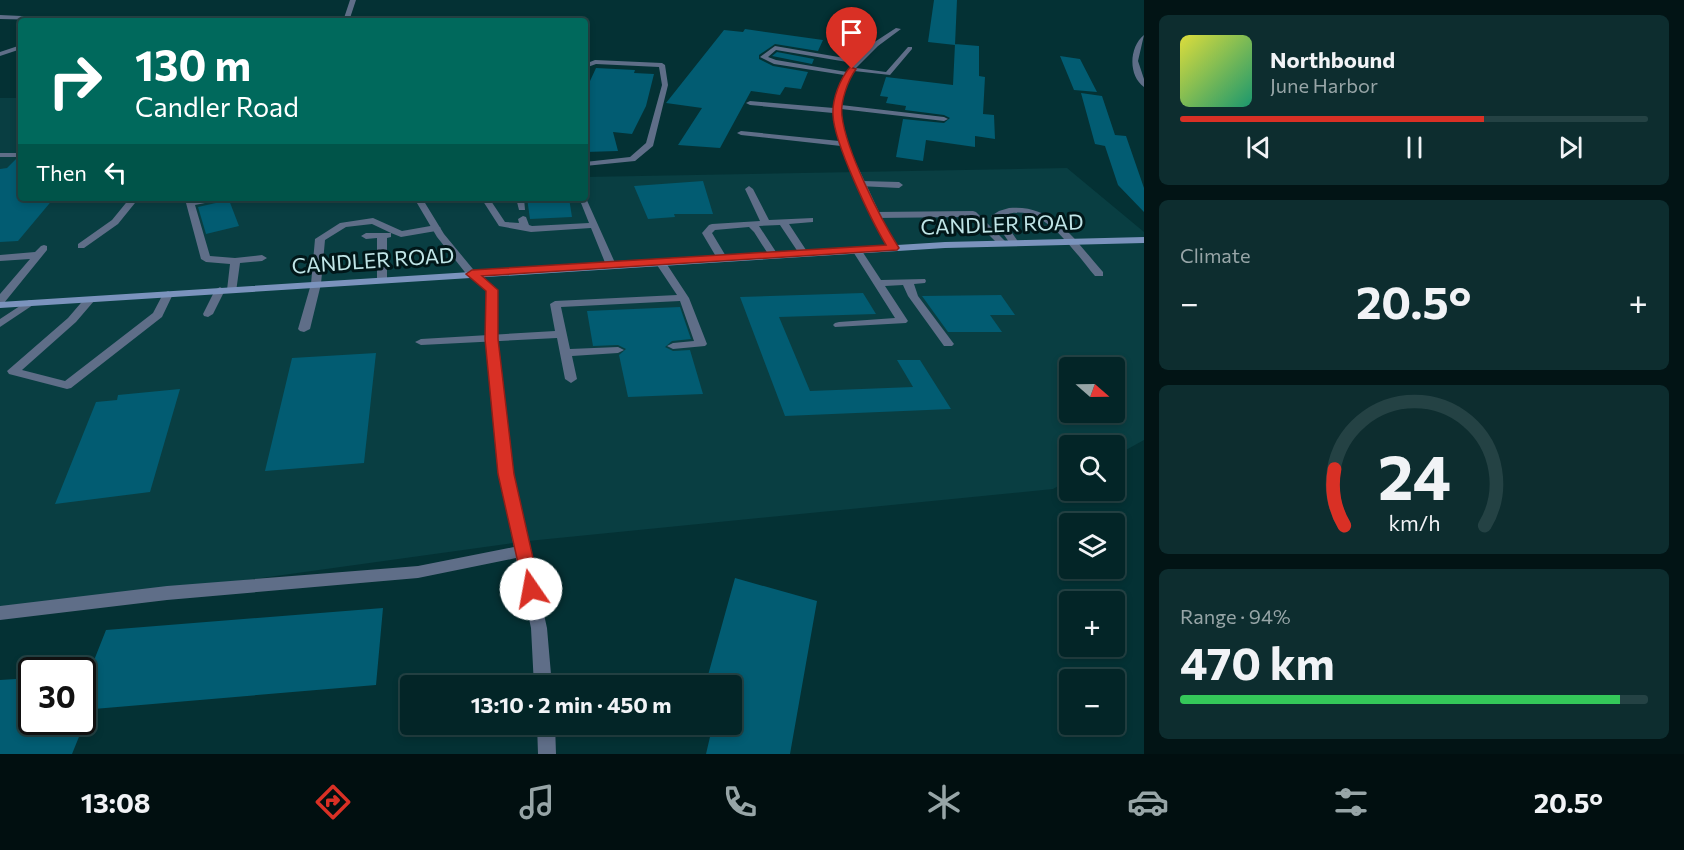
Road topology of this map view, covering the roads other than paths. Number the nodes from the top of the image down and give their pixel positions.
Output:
1 (353, 0) edge
2 (0, 17) edge
3 (22, 18) edge
4 (347, 18) edge
5 (898, 28) dead end
6 (1144, 37) edge
7 (18, 48) edge
8 (910, 48) dead end
9 (1, 54) edge
10 (18, 57) edge
11 (858, 62) junction
12 (588, 65) edge
13 (850, 72) junction
14 (1144, 85) edge
15 (750, 103) dead end
16 (838, 109) junction
17 (944, 119) dead end
18 (741, 133) dead end
19 (845, 144) junction
20 (18, 155) edge
21 (0, 156) edge
22 (588, 164) edge
23 (862, 184) junction
24 (899, 185) dead end
25 (749, 189) dead end
26 (132, 201) edge
27 (201, 201) edge
28 (420, 201) edge
29 (487, 201) edge
30 (584, 201) edge
31 (523, 213) edge
32 (875, 215) junction
33 (810, 220) dead end
34 (783, 222) junction
35 (766, 223) junction
36 (594, 225) junction
37 (751, 225) junction
38 (436, 228) junction
39 (401, 234) junction
40 (382, 235) junction
41 (366, 236) dead end
42 (343, 238) dead end
43 (320, 239) junction
44 (1144, 240) edge
45 (1068, 242) junction
46 (1002, 243) junction
47 (1014, 243) junction
48 (81, 246) dead end
49 (0, 248) edge
50 (893, 248) junction
51 (857, 250) junction
52 (803, 253) junction
53 (773, 255) junction
54 (6, 257) edge
55 (262, 258) dead end
56 (723, 258) junction
57 (235, 261) junction
58 (660, 262) junction
59 (611, 265) junction
60 (472, 274) junction
61 (1099, 274) dead end
62 (381, 280) junction
63 (907, 281) junction
64 (921, 281) dead end
65 (878, 283) junction
66 (316, 284) junction
67 (226, 290) junction
68 (168, 294) junction
69 (684, 298) junction
70 (90, 299) junction
71 (0, 303) edge
72 (29, 303) junction
73 (208, 314) dead end
74 (0, 324) edge
75 (839, 325) dead end
76 (304, 329) dead end
77 (562, 334) junction
78 (492, 339) junction
79 (421, 342) dead end
80 (948, 344) dead end
81 (673, 346) dead end
82 (618, 350) dead end
83 (566, 353) junction
84 (571, 379) dead end
85 (523, 550) junction
86 (0, 613) edge
87 (542, 675) edge
88 (546, 735) edge
89 (547, 754) edge

1 - 4 street
2 - 3 street
5 - 11 street
6 - 14 street
7 - 9 street
8 - 13 street
9 - 10 street
11 - 13 street
11 - 13 street
12 - 22 street
13 - 16 street
15 - 16 street
16 - 17 street
16 - 19 street
18 - 19 street
19 - 23 street
20 - 21 street
23 - 24 street
23 - 32 street
25 - 35 street
26 - 48 street
27 - 57 street
28 - 38 street
29 - 31 street
30 - 36 street
31 - 36 street
32 - 46 street
32 - 50 street
33 - 34 street
34 - 35 street
34 - 52 street
35 - 37 street
36 - 59 street
37 - 53 street
37 - 56 street
38 - 39 street
38 - 60 street
39 - 40 street
39 - 43 street
40 - 41 street
40 - 62 street
42 - 43 street
43 - 66 street
44 - 45 main road, CANDLER ROAD
45 - 47 main road, CANDLER ROAD
45 - 47 street
45 - 61 street
46 - 47 main road, CANDLER ROAD
46 - 50 main road, CANDLER ROAD
49 - 54 street
50 - 51 main road, CANDLER ROAD
51 - 52 main road, CANDLER ROAD
51 - 65 street
52 - 53 main road, CANDLER ROAD
53 - 56 main road, CANDLER ROAD
54 - 71 street
55 - 57 street
56 - 58 main road, CANDLER ROAD
57 - 67 street
58 - 59 main road, CANDLER ROAD
58 - 69 street
59 - 60 main road, CANDLER ROAD
60 - 62 main road, CANDLER ROAD
60 - 78 street
62 - 66 main road, CANDLER ROAD
63 - 64 street
63 - 65 street
63 - 80 street
65 - 75 street
66 - 67 main road, CANDLER ROAD
66 - 76 street
67 - 68 main road, CANDLER ROAD
67 - 73 street
68 - 70 main road, CANDLER ROAD
68 - 70 street
69 - 77 street
69 - 81 street
70 - 72 main road, CANDLER ROAD
71 - 72 main road, CANDLER ROAD
72 - 74 street
77 - 78 street
77 - 83 street
78 - 79 street
78 - 85 street
82 - 83 street
83 - 84 street
85 - 86 street
85 - 87 street
88 - 89 street

